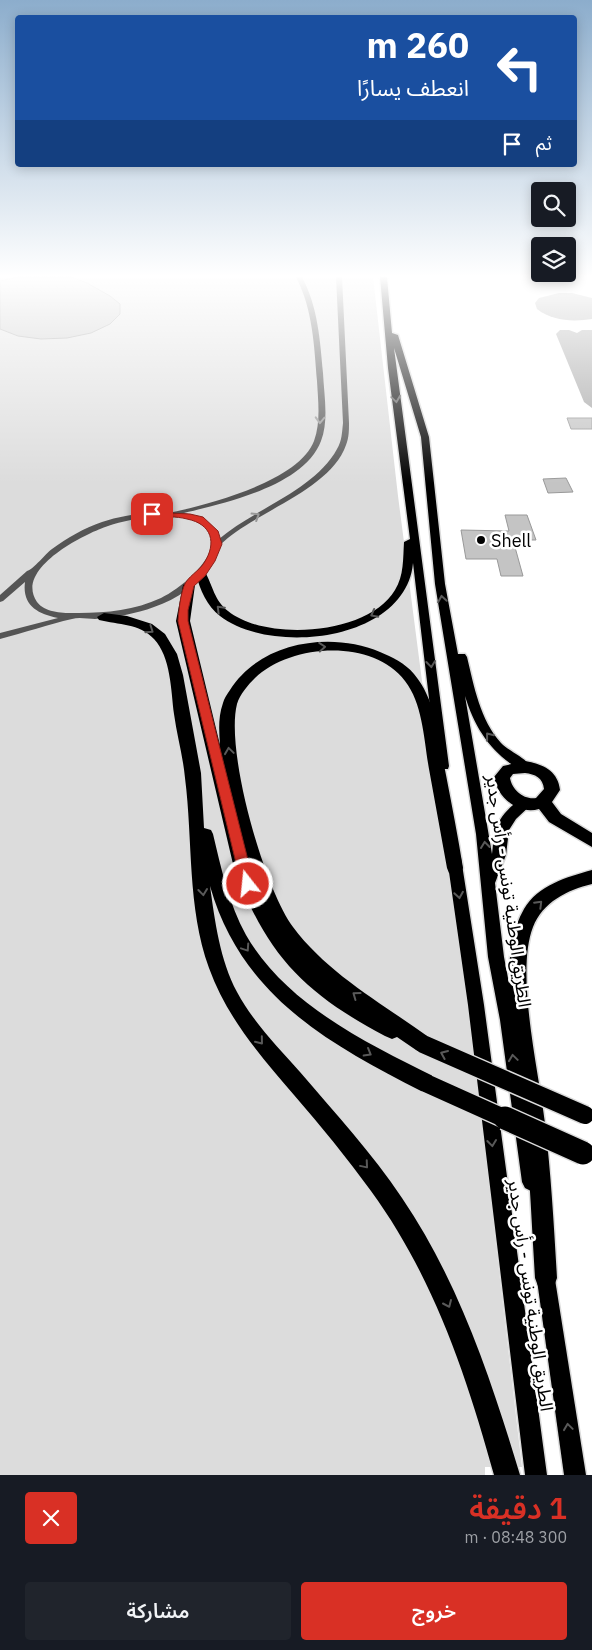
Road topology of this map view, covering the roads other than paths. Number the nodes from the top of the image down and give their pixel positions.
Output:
1 (317, 346) edge
2 (342, 346) edge
3 (390, 346) edge
4 (397, 346) edge
5 (411, 510) junction
6 (169, 514) junction
7 (217, 544) junction
8 (36, 567) junction
9 (195, 579) junction
10 (0, 599) edge
11 (74, 616) junction
12 (104, 617) junction
13 (447, 630) junction
14 (0, 636) edge
15 (525, 767) junction
16 (193, 774) junction
17 (534, 802) junction
18 (592, 841) edge
19 (455, 868) junction
20 (592, 877) edge
21 (490, 884) junction
22 (423, 1044) junction
23 (589, 1116) edge
24 (588, 1154) edge
25 (546, 1278) junction
26 (507, 1475) edge
27 (536, 1475) edge
28 (574, 1475) edge

1 -> 6 street
7 -> 2 street
3 -> 5 main road, الطريق الوطنية تونس - رأس جدير
13 -> 4 main road, الطريق الوطنية تونس - رأس جدير
5 -> 9 main road
5 -> 19 main road, الطريق الوطنية تونس - رأس جدير
6 - 7 street
6 - 8 street
7 - 9 street
8 - 10 street
8 - 11 street
9 - 12 street
9 - 22 highway
11 - 12 street
11 - 14 street
12 -> 16 highway
15 -> 13 main road
21 -> 13 main road, الطريق الوطنية تونس - رأس جدير
15 - 17 highway
15 - 17 highway
16 -> 24 highway, bridge
16 -> 26 highway
17 - 18 highway
17 - 21 main road
22 -> 19 highway
19 -> 27 main road, الطريق الوطنية تونس - رأس جدير
25 -> 20 highway
25 -> 21 main road, الطريق الوطنية تونس - رأس جدير
23 -> 22 highway, bridge
28 -> 25 main road, الطريق الوطنية تونس - رأس جدير

